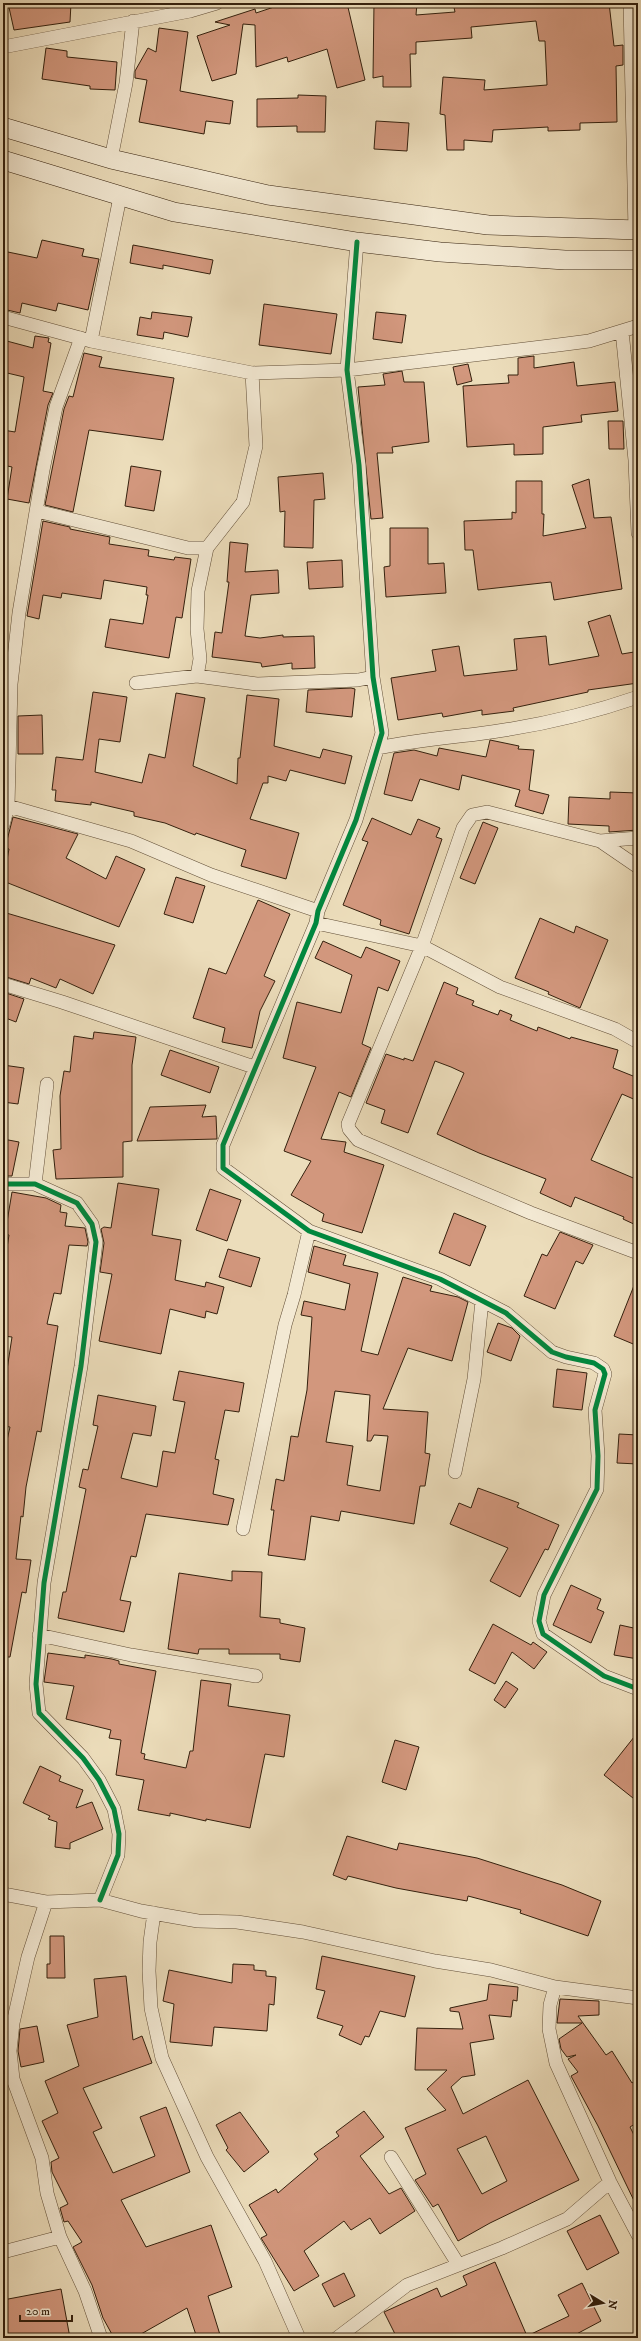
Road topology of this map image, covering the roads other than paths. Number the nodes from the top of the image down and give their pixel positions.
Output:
1 (217, 3) edge
2 (630, 3) edge
3 (134, 21) junction
4 (3, 47) edge
5 (3, 127) edge
6 (111, 159) junction
7 (3, 160) edge
8 (120, 197) junction
9 (636, 230) edge
10 (357, 242) junction
11 (638, 260) edge
12 (3, 317) edge
13 (638, 326) edge
14 (622, 331) junction
15 (86, 339) junction
16 (347, 370) junction
17 (252, 373) junction
18 (637, 460) edge
19 (36, 511) junction
20 (638, 533) edge
21 (207, 548) junction
22 (8, 667) edge
23 (197, 676) junction
24 (373, 677) junction
25 (7, 682) edge
26 (136, 683) dead end
27 (638, 698) edge
28 (378, 748) junction
29 (8, 806) junction
30 (3, 825) edge
31 (638, 838) edge
32 (600, 841) junction
33 (638, 867) edge
34 (317, 917) junction
35 (422, 946) junction
36 (3, 984) edge
37 (638, 1042) edge
38 (254, 1067) junction
39 (47, 1084) dead end
40 (3, 1184) edge
41 (35, 1184) junction
42 (309, 1231) junction
43 (638, 1253) edge
44 (482, 1301) junction
45 (455, 1472) dead end
46 (243, 1529) dead end
47 (39, 1635) junction
48 (256, 1676) dead end
49 (638, 1689) edge
50 (3, 1894) edge
51 (100, 1900) junction
52 (46, 1902) junction
53 (154, 1913) junction
54 (555, 1987) junction
55 (638, 1998) edge
56 (391, 2157) dead end
57 (610, 2182) junction
58 (638, 2235) edge
59 (60, 2237) junction
60 (3, 2252) edge
61 (458, 2264) junction
62 (101, 2338) edge
63 (299, 2338) edge
64 (337, 2338) edge

1 - 3 street
2 - 9 street
3 - 4 street
3 - 6 street
5 - 6 main road
6 - 9 main road
7 - 8 main road
8 - 10 main road
8 - 15 street
10 - 11 main road
10 - 16 street
12 - 15 street
13 - 14 street
14 - 16 street
14 - 18 street
15 - 17 street
15 - 19 street
16 - 17 street
16 - 24 street
17 - 21 street
18 - 20 street
19 - 21 street
19 - 22 street
21 - 23 street
22 - 25 street
23 - 24 street
23 - 26 street
24 - 28 street
25 - 29 street
27 - 28 street
28 - 34 street
29 - 30 street
29 - 34 street
31 - 32 street
32 - 33 street
32 - 35 street
34 - 35 street
34 - 38 street
35 - 37 street
35 - 43 street
36 - 38 street
38 - 42 street
39 - 41 street
40 - 41 street
41 - 47 street
42 - 44 street
42 - 46 street
44 - 45 street
44 - 49 street
47 - 48 street
47 - 51 street
50 - 52 street
51 - 52 street
51 - 53 street
52 - 59 street
53 - 54 street
53 - 63 street
54 - 55 street
54 - 57 street
56 - 61 street
57 - 58 street
57 - 61 street
59 - 60 street
59 - 62 street
61 - 64 street

